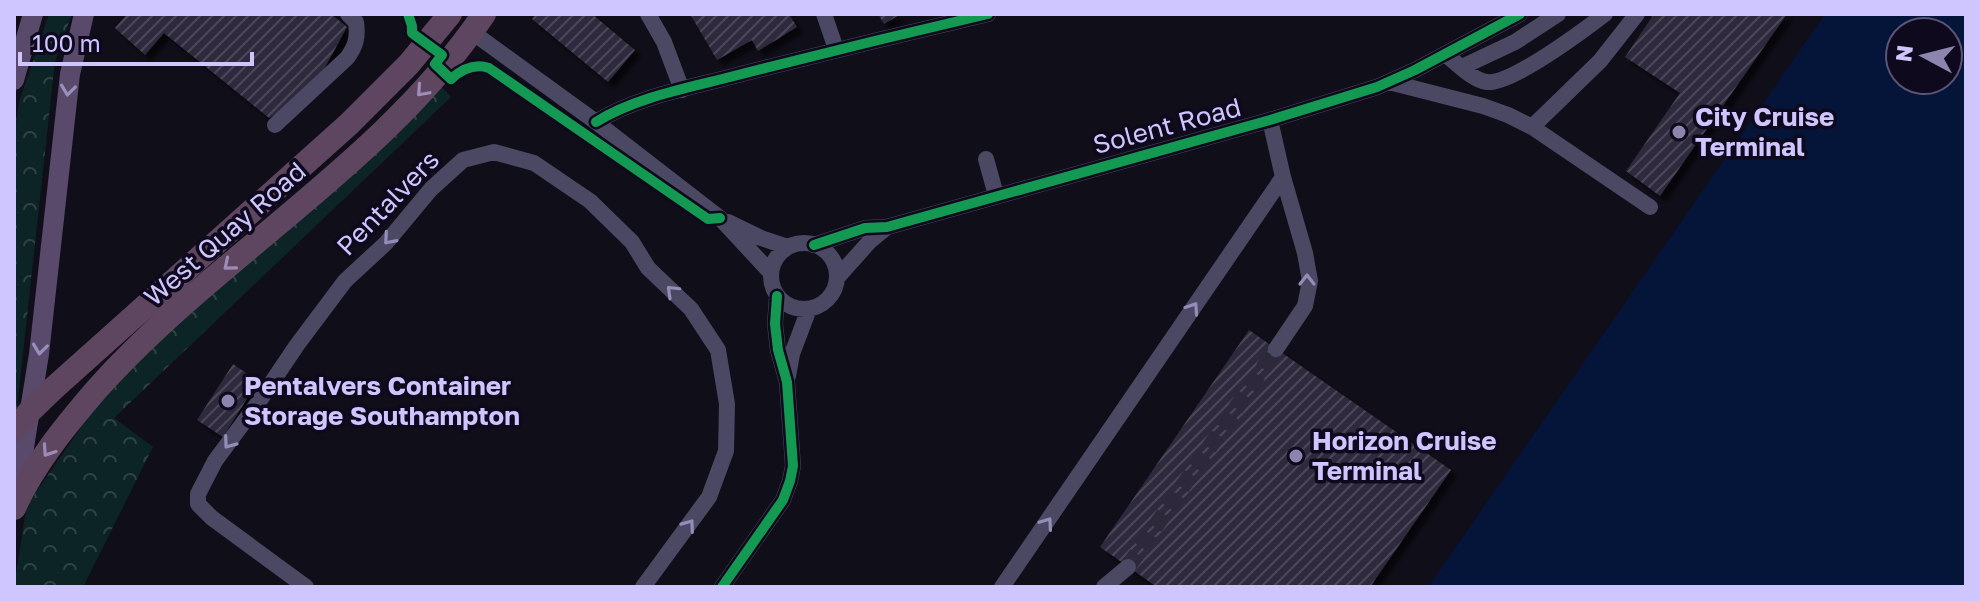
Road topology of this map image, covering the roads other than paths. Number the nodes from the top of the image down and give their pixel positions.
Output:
1 (33, 14) edge
2 (84, 14) edge
3 (348, 14) edge
4 (450, 14) edge
5 (648, 14) edge
6 (824, 14) edge
7 (988, 14) edge
8 (1520, 14) edge
9 (1558, 14) edge
10 (1605, 14) edge
11 (1637, 14) edge
12 (478, 23) edge
13 (836, 49) junction
14 (1445, 54) junction
15 (1462, 67) junction
16 (14, 80) edge
17 (1389, 82) junction
18 (682, 90) junction
19 (1270, 120) junction
20 (596, 122) junction
21 (275, 125) dead end
22 (1532, 127) junction
23 (986, 159) dead end
24 (1283, 177) junction
25 (996, 195) junction
26 (1650, 207) dead end
27 (720, 218) junction
28 (887, 227) junction
29 (814, 245) junction
30 (788, 247) junction
31 (771, 273) junction
32 (837, 278) junction
33 (777, 296) junction
34 (809, 309) junction
35 (1276, 349) tunnel mouth
36 (787, 382) junction
37 (30, 411) junction
38 (14, 430) edge
39 (14, 507) edge
40 (1128, 567) tunnel mouth
41 (306, 587) edge
42 (643, 587) edge
43 (722, 587) edge
44 (1002, 587) edge
45 (1104, 587) edge

1 - 16 main road
2 -> 37 main road
3 - 21 street
4 - 12 main road
4 - 37 highway, West Quay Road
5 - 18 street
6 - 13 street
7 - 13 street
8 - 14 street, Solent Road
9 - 15 street
10 - 15 street
11 - 22 street
12 - 20 street
12 -> 39 highway, West Quay Road
13 - 18 street
14 - 15 street
14 - 17 street, Solent Road
17 - 19 street, Solent Road
17 - 22 street
18 - 20 street
19 - 24 street
19 - 25 street, Solent Road
20 - 27 street
22 - 26 street
23 - 25 street
35 -> 24 street
44 -> 24 street
25 - 28 street, Solent Road
27 - 30 street
27 - 31 street
28 - 29 street, Solent Road
28 - 32 street, Solent Road
29 - 30 street
29 - 32 street
30 - 31 street
31 - 33 street
32 - 34 street
33 - 34 street
33 - 36 street
34 - 36 street
36 - 43 street
37 - 38 highway, West Quay Road
37 - 39 main road
40 - 45 street
42 -> 41 street, Pentalvers

